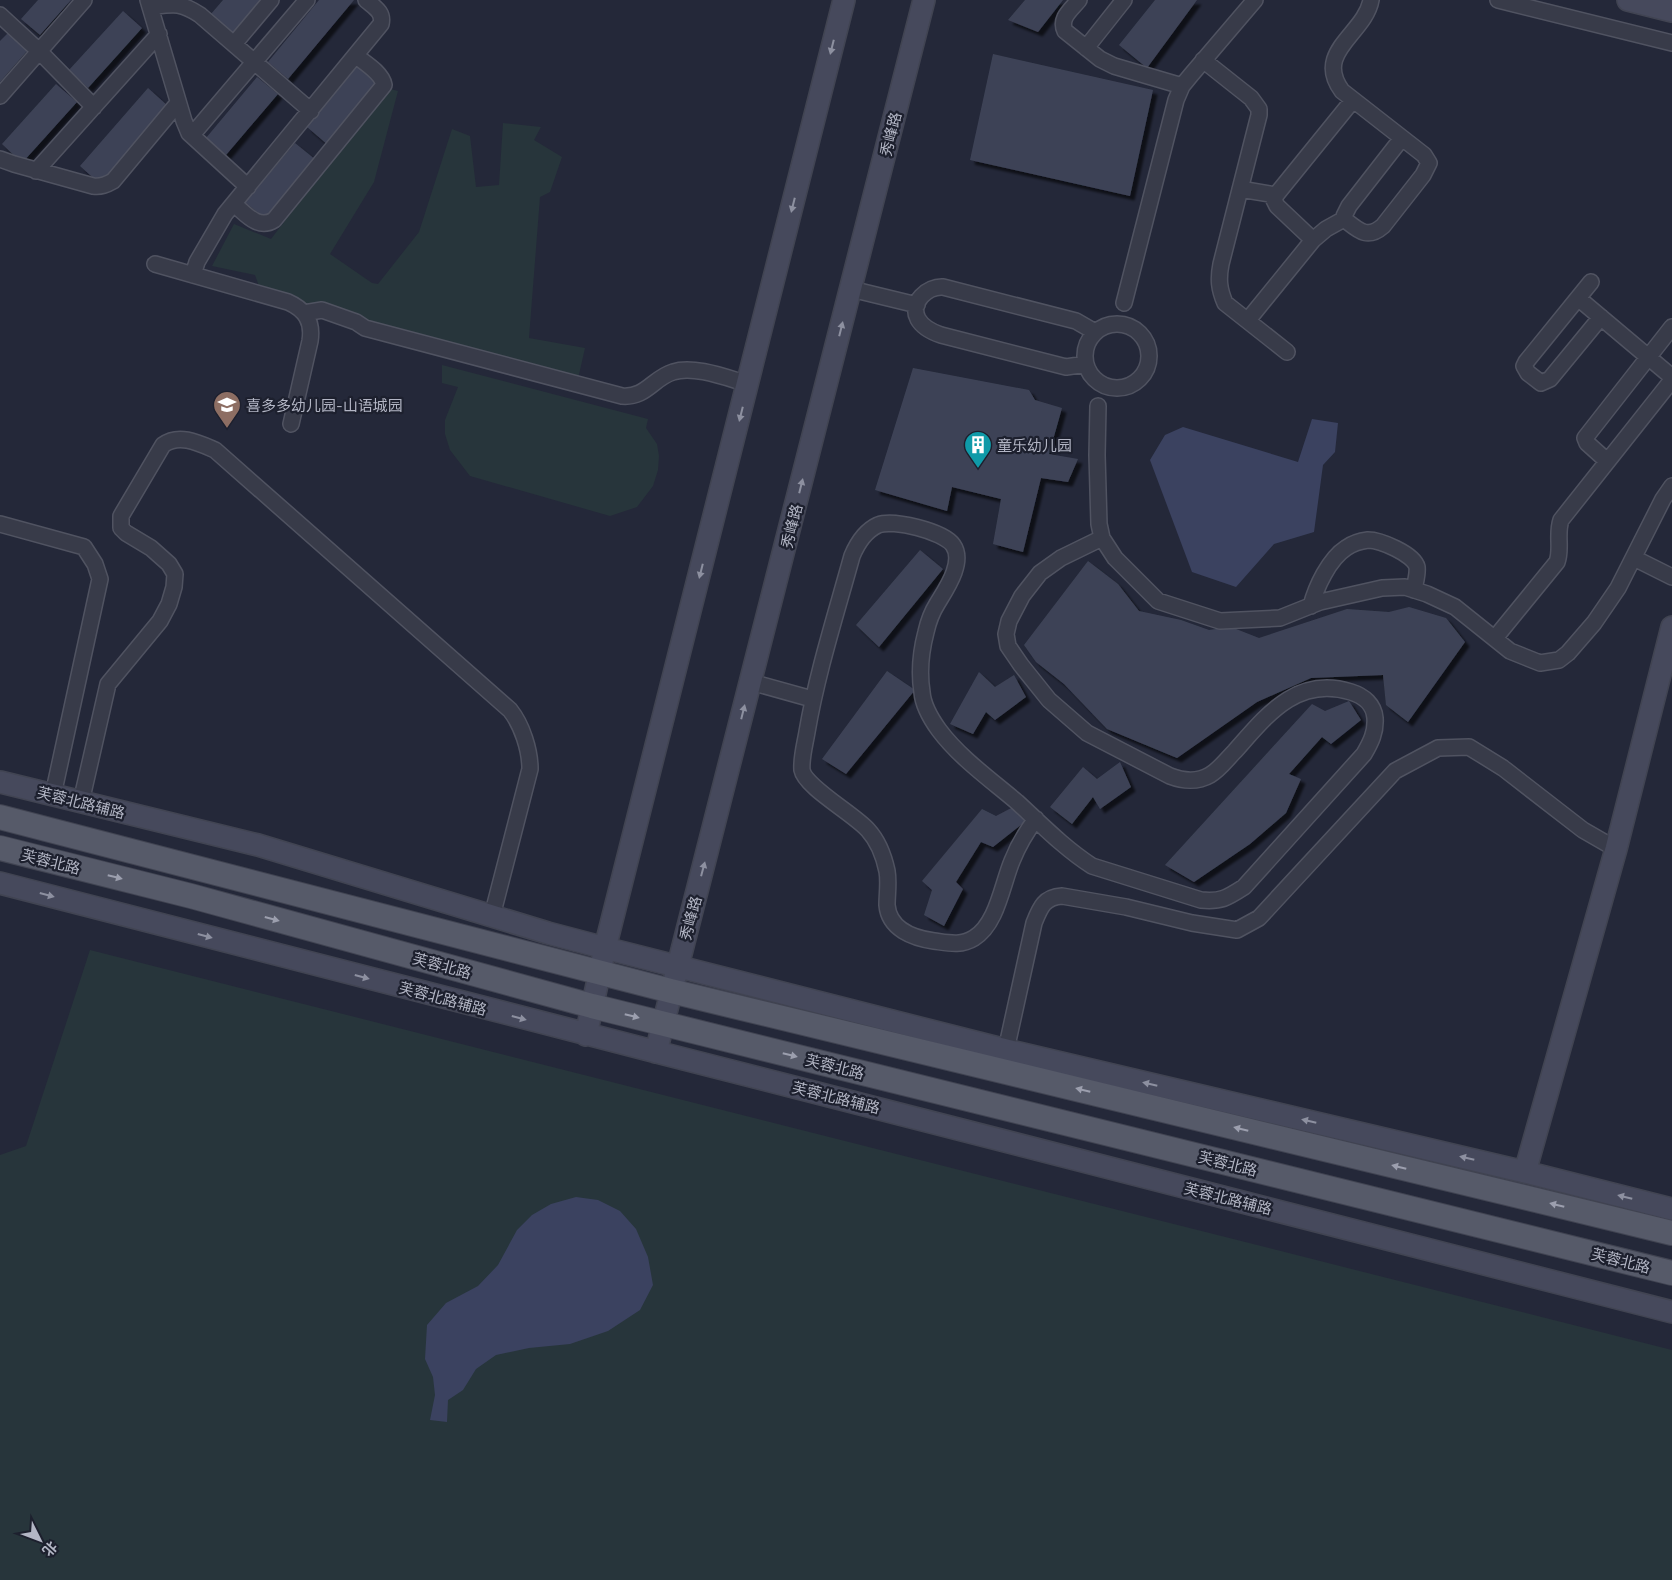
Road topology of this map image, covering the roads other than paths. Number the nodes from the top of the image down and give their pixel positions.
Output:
1 (84, 0) edge
2 (271, 0) edge
3 (307, 0) edge
4 (366, 0) edge
5 (844, 0) edge
6 (924, 0) edge
7 (1079, 0) edge
8 (1124, 0) edge
9 (1255, 0) edge
10 (1371, 0) edge
11 (1498, 0) edge
12 (1628, 0) edge
13 (176, 2) edge
14 (150, 3) edge
15 (1672, 11) edge
16 (0, 15) edge
17 (159, 34) junction
18 (1672, 43) edge
19 (234, 44) junction
20 (1086, 48) junction
21 (39, 51) junction
22 (356, 56) junction
23 (1203, 60) junction
24 (255, 63) junction
25 (1182, 86) junction
26 (0, 96) edge
27 (1353, 100) junction
28 (178, 103) junction
29 (94, 106) junction
30 (311, 111) junction
31 (192, 135) junction
32 (1402, 138) junction
33 (0, 159) edge
34 (36, 170) junction
35 (248, 187) junction
36 (1240, 189) junction
37 (1276, 196) junction
38 (234, 204) junction
39 (1344, 219) junction
40 (1313, 240) junction
41 (155, 264) dead end
42 (193, 275) junction
43 (1591, 282) dead end
44 (851, 289) junction
45 (1578, 298) junction
46 (1124, 303) junction
47 (917, 305) junction
48 (304, 313) junction
49 (1601, 317) junction
50 (1248, 320) junction
51 (1109, 325) junction
52 (1130, 326) junction
53 (1672, 327) edge
54 (1095, 332) junction
55 (1287, 352) dead end
56 (1648, 358) junction
57 (1086, 364) junction
58 (1672, 378) edge
59 (1097, 381) junction
60 (748, 384) junction
61 (1113, 387) junction
62 (1098, 406) junction
63 (291, 424) dead end
64 (1607, 461) junction
65 (1672, 486) edge
66 (0, 524) edge
67 (1102, 538) junction
68 (1634, 558) junction
69 (1672, 577) edge
70 (1414, 590) junction
71 (1311, 606) junction
72 (1672, 627) edge
73 (1494, 638) junction
74 (751, 682) junction
75 (812, 699) junction
76 (0, 782) edge
77 (53, 796) junction
78 (81, 802) junction
79 (0, 817) edge
80 (1036, 819) junction
81 (0, 848) edge
82 (1616, 850) junction
83 (0, 883) edge
84 (492, 916) junction
85 (605, 948) junction
86 (677, 966) junction
87 (600, 972) junction
88 (671, 991) junction
89 (592, 1006) junction
90 (662, 1024) junction
91 (586, 1035) junction
92 (1006, 1050) junction
93 (656, 1052) junction
94 (1525, 1172) junction
95 (1672, 1209) edge
96 (1672, 1233) edge
97 (1672, 1273) edge
98 (1672, 1312) edge

1 - 21 street
2 - 19 street
3 - 24 street
4 - 22 street
5 -> 60 main road
6 - 44 main road, 秀峰路
7 - 20 street
8 - 20 street
9 - 23 street
10 - 27 street
11 - 18 street
12 - 15 main road
13 - 14 street
13 - 19 street
14 - 17 street
16 - 21 street
17 - 28 street
17 - 29 street
19 - 24 street
20 - 25 street
21 - 26 street
21 - 29 street
22 - 30 street
22 - 38 street
23 - 25 street
23 - 36 street
24 - 30 street
24 - 31 street
25 - 46 street
27 - 32 street
27 - 37 street
28 - 31 street
28 - 34 street
29 - 34 street
30 - 35 street
31 - 35 street
32 - 39 street
32 - 39 street
33 - 34 street
35 - 38 street
36 - 37 street
36 - 50 street
37 - 40 street
38 - 42 street
39 - 40 street
40 - 50 street
41 - 42 street
42 - 48 street
43 - 45 street
44 - 47 street
74 -> 44 main road, 秀峰路
45 - 49 street
45 - 49 street
46 - 51 street
46 - 52 street
47 - 54 street
47 - 57 street
48 - 60 street
48 - 63 street
49 - 56 street
50 - 55 street
51 - 52 street
51 - 54 street
52 - 61 street
53 - 56 street
54 - 57 street
56 - 58 street
56 - 64 street
57 - 59 street
58 - 64 street
59 - 61 street
59 - 62 street
60 -> 85 main road
61 - 62 street
62 - 67 street
64 - 73 street
65 - 68 street
66 - 77 street
67 - 71 street
67 - 80 street
68 - 69 street
68 - 73 street
70 - 71 street
70 - 71 street
70 - 73 street
72 - 82 main road
74 - 75 street
86 -> 74 main road, 秀峰路
75 - 80 street
75 - 80 street
76 - 77 main road, 芙蓉北路辅路
77 - 78 main road, 芙蓉北路辅路
78 - 84 main road, 芙蓉北路辅路
78 - 84 street
79 - 87 main road, 芙蓉北路
81 -> 89 main road, 芙蓉北路
82 - 92 street
82 - 94 main road
83 -> 91 main road, 芙蓉北路辅路
84 - 85 main road, 芙蓉北路辅路
85 - 86 main road, 芙蓉北路辅路
85 - 87 main road
86 - 88 main road, 秀峰路
86 - 92 main road, 芙蓉北路辅路
87 - 88 main road, 芙蓉北路
87 - 89 main road
88 - 90 main road, 秀峰路
96 -> 88 main road, 芙蓉北路
89 -> 90 main road, 芙蓉北路
89 - 91 main road
90 - 93 main road, 秀峰路
90 -> 97 main road, 芙蓉北路
91 - 93 main road, 芙蓉北路辅路
94 -> 92 main road, 芙蓉北路辅路
93 - 98 main road, 芙蓉北路辅路
95 -> 94 main road, 芙蓉北路辅路

